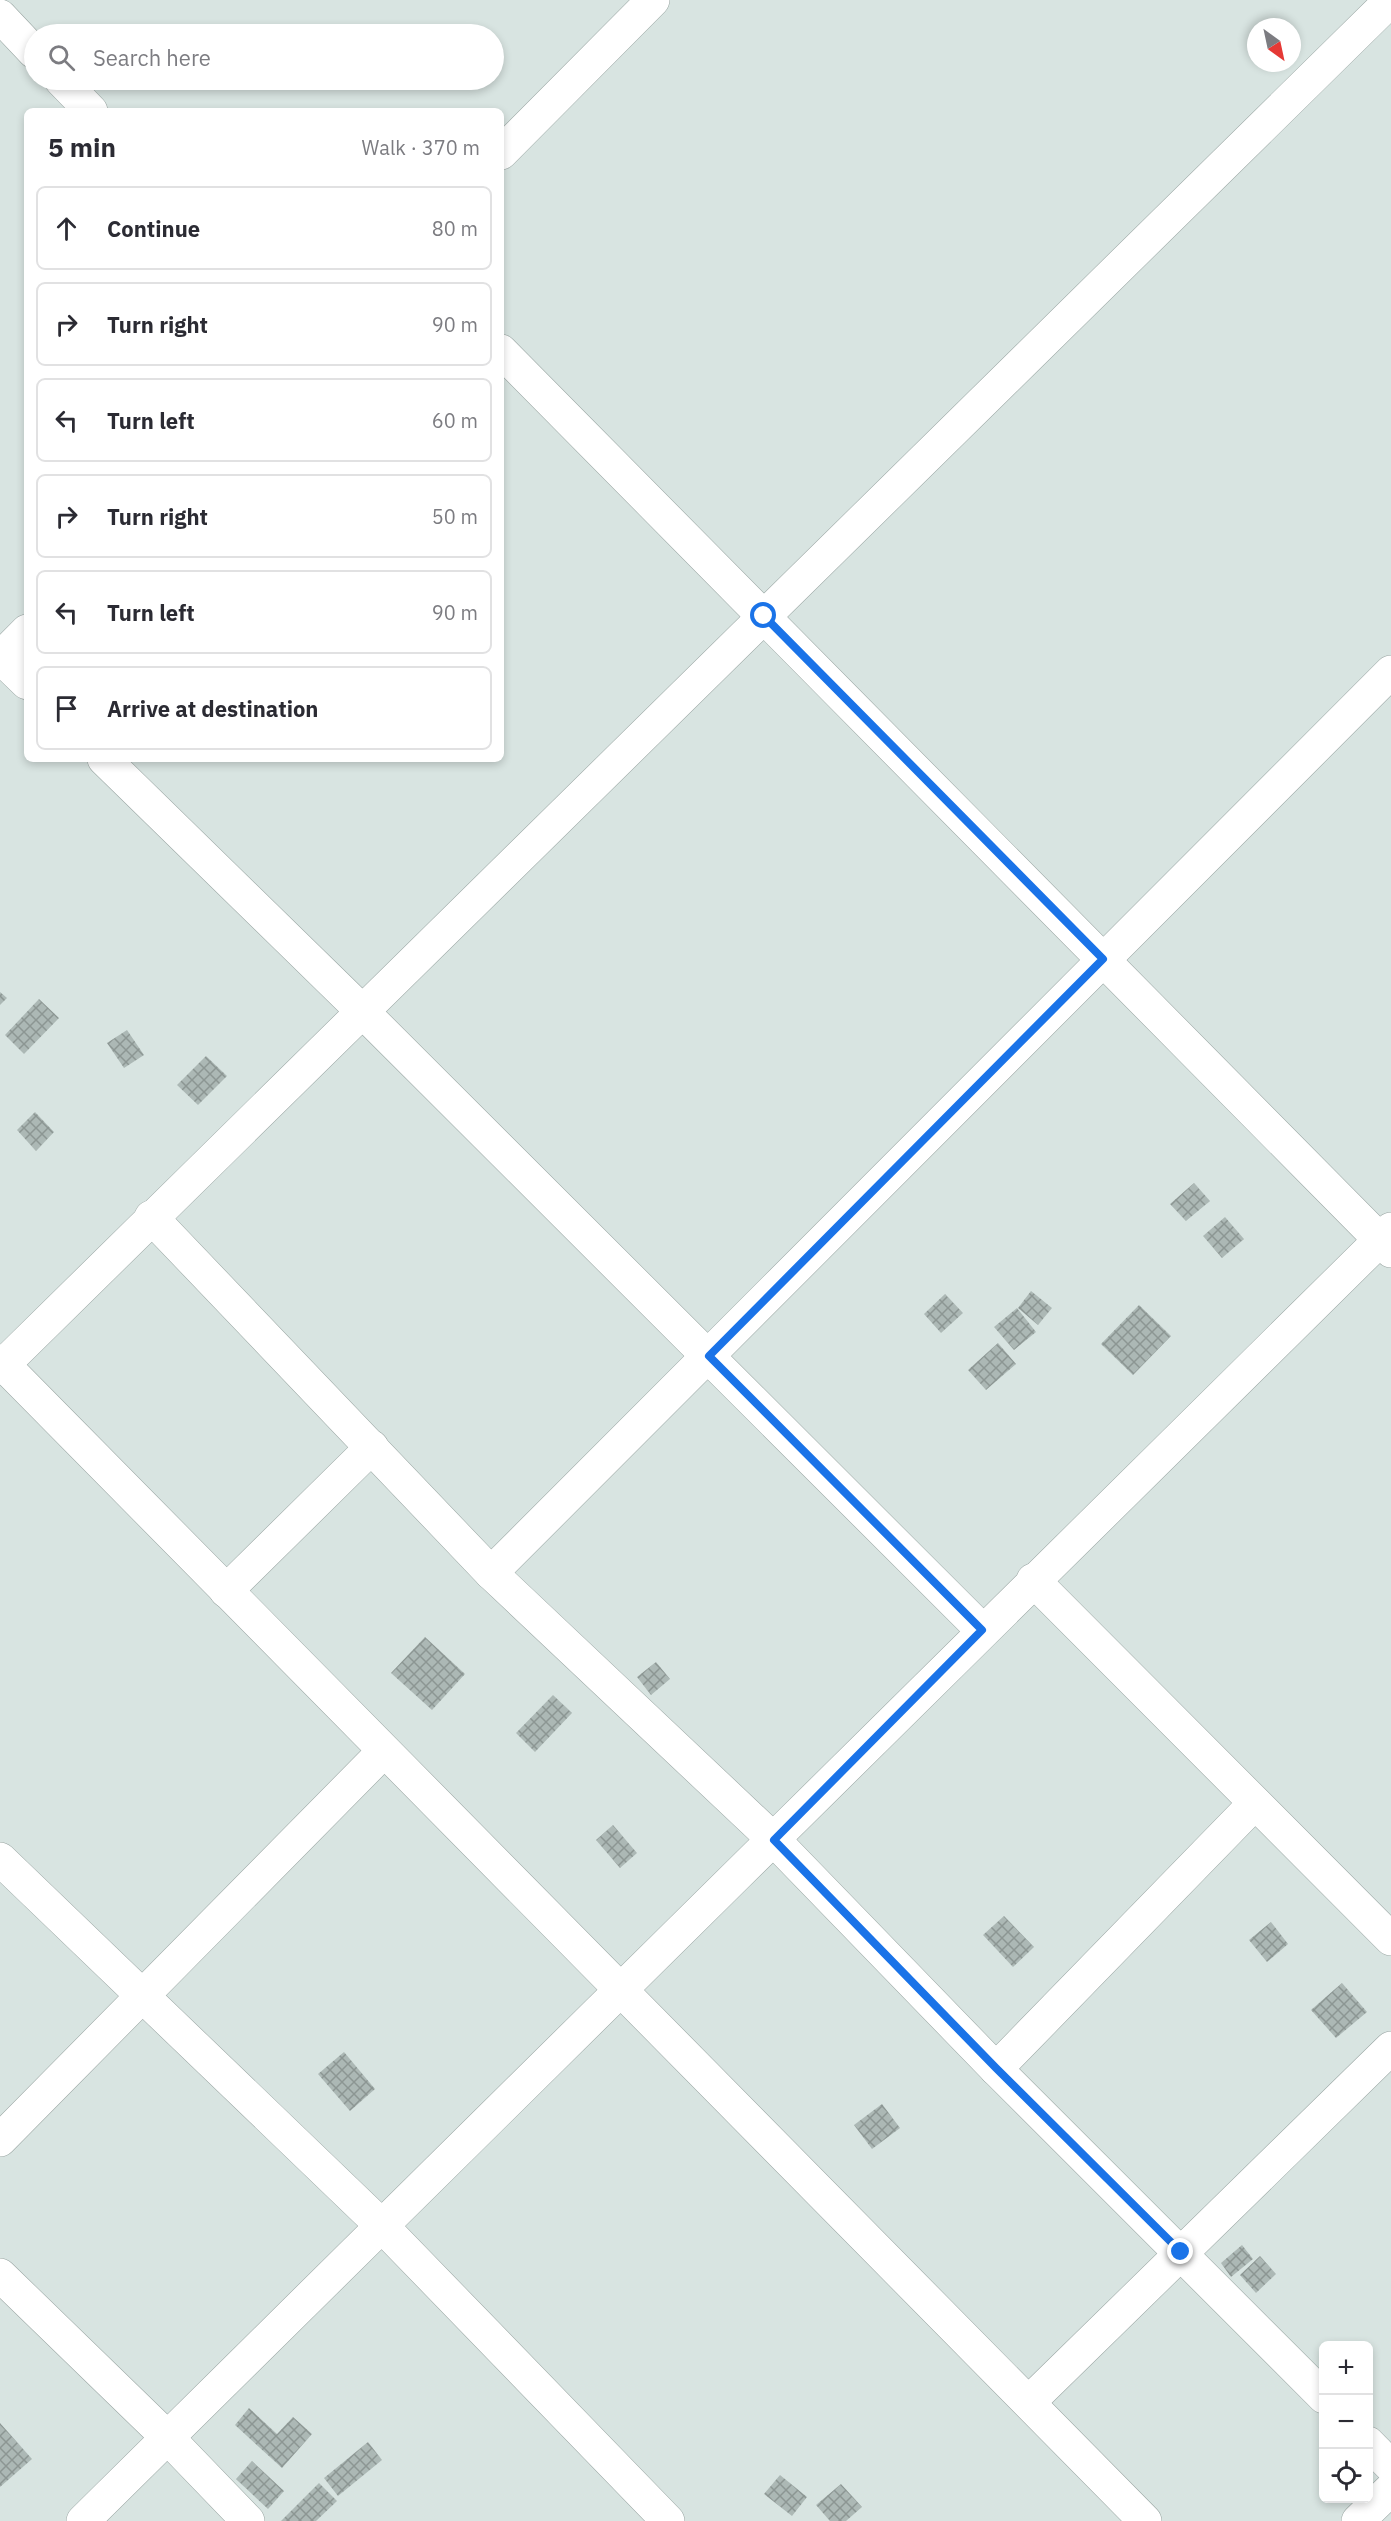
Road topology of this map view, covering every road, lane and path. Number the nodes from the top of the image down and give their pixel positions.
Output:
1 (653, 0) edge
2 (1391, 0) edge
3 (0, 16) edge
4 (24, 41) edge
5 (71, 90) edge
6 (88, 108) edge
7 (504, 150) edge
8 (504, 354) edge
9 (764, 616) junction
10 (24, 634) edge
11 (0, 658) edge
12 (1391, 672) edge
13 (24, 680) edge
14 (107, 762) edge
15 (1103, 959) junction
16 (362, 1011) junction
17 (151, 1217) junction
18 (1387, 1240) edge
19 (709, 1356) junction
20 (1, 1365) edge
21 (372, 1447) junction
22 (491, 1573) junction
23 (1033, 1580) junction
24 (226, 1591) junction
25 (982, 1630) junction
26 (384, 1751) junction
27 (1256, 1803) junction
28 (774, 1840) junction
29 (0, 1858) edge
30 (1391, 1939) edge
31 (619, 1990) junction
32 (144, 1995) junction
33 (1391, 2048) edge
34 (996, 2068) junction
35 (0, 2140) edge
36 (381, 2225) junction
37 (1181, 2252) junction
38 (0, 2275) edge
39 (1321, 2395) edge
40 (1029, 2402) junction
41 (168, 2438) junction
42 (1373, 2448) edge
43 (1391, 2466) edge
44 (1391, 2489) edge
45 (83, 2521) edge
46 (248, 2521) edge
47 (668, 2521) edge
48 (1145, 2521) edge
49 (1358, 2521) edge

1 - 7 street
2 - 9 street
3 - 4 street
5 - 6 street
8 - 9 street
9 - 15 street
9 - 16 street
10 - 11 street
11 - 13 street
12 - 15 street
14 - 16 street
15 - 18 street
15 - 19 street
16 - 17 street
16 - 19 street
17 - 20 street
17 - 21 street
18 - 23 street
19 - 22 street
19 - 25 street
20 - 24 street
21 - 22 street
21 - 24 street
22 - 28 street
23 - 25 street
23 - 27 street
24 - 26 street
25 - 28 street
26 - 31 street
26 - 32 street
27 - 30 street
27 - 34 street
28 - 31 street
28 - 34 street
29 - 32 street
31 - 36 street
31 - 40 street
32 - 35 street
32 - 36 street
33 - 37 street
34 - 37 street
36 - 41 street
36 - 47 street
37 - 39 street
37 - 40 street
38 - 41 street
40 - 48 street
41 - 45 street
41 - 46 street
42 - 43 street
44 - 49 street

